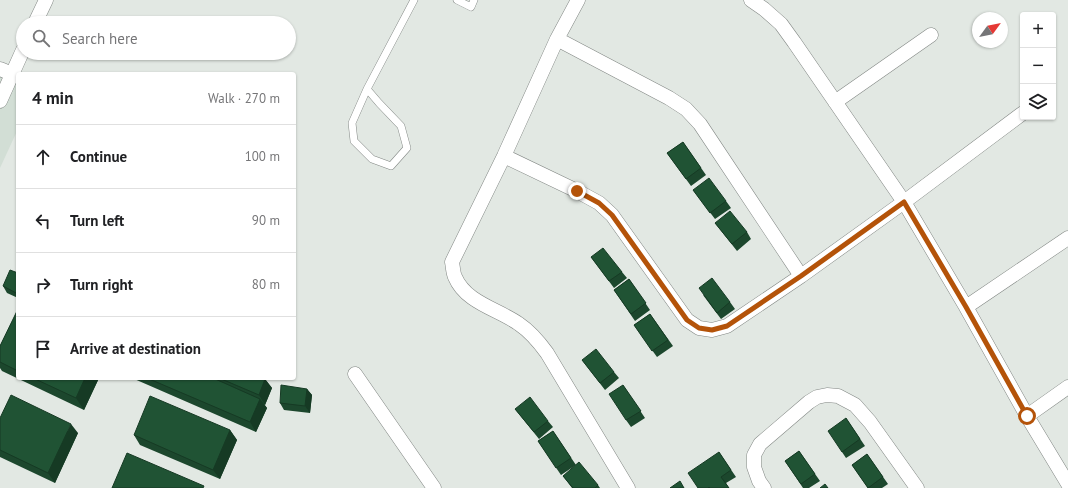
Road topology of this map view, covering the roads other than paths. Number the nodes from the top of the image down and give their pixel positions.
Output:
1 (46, 0) edge
2 (414, 0) edge
3 (457, 0) edge
4 (474, 0) edge
5 (578, 0) edge
6 (751, 0) edge
7 (39, 16) edge
8 (931, 35) dead end
9 (557, 39) junction
10 (16, 59) edge
11 (6, 71) edge
12 (367, 89) junction
13 (0, 102) edge
14 (836, 102) junction
15 (1020, 115) edge
16 (504, 156) junction
17 (904, 202) junction
18 (1068, 238) edge
19 (801, 276) junction
20 (966, 307) junction
21 (355, 374) dead end
22 (1068, 387) edge
23 (1027, 416) junction
24 (1068, 484) edge
25 (434, 488) edge
26 (628, 488) edge
27 (764, 488) edge
28 (917, 488) edge

1 - 7 street
2 - 12 lane
3 - 4 lane
5 - 9 street
6 - 14 street
8 - 14 street
9 - 16 street
9 - 19 street
10 - 11 street
11 - 13 street
12 - 12 lane
14 - 17 street
15 - 17 street
16 - 19 street
16 - 26 street
17 - 19 street
17 - 20 street
18 - 20 street
20 - 23 street
21 - 25 street
22 - 23 street
23 - 24 street
27 - 28 street

